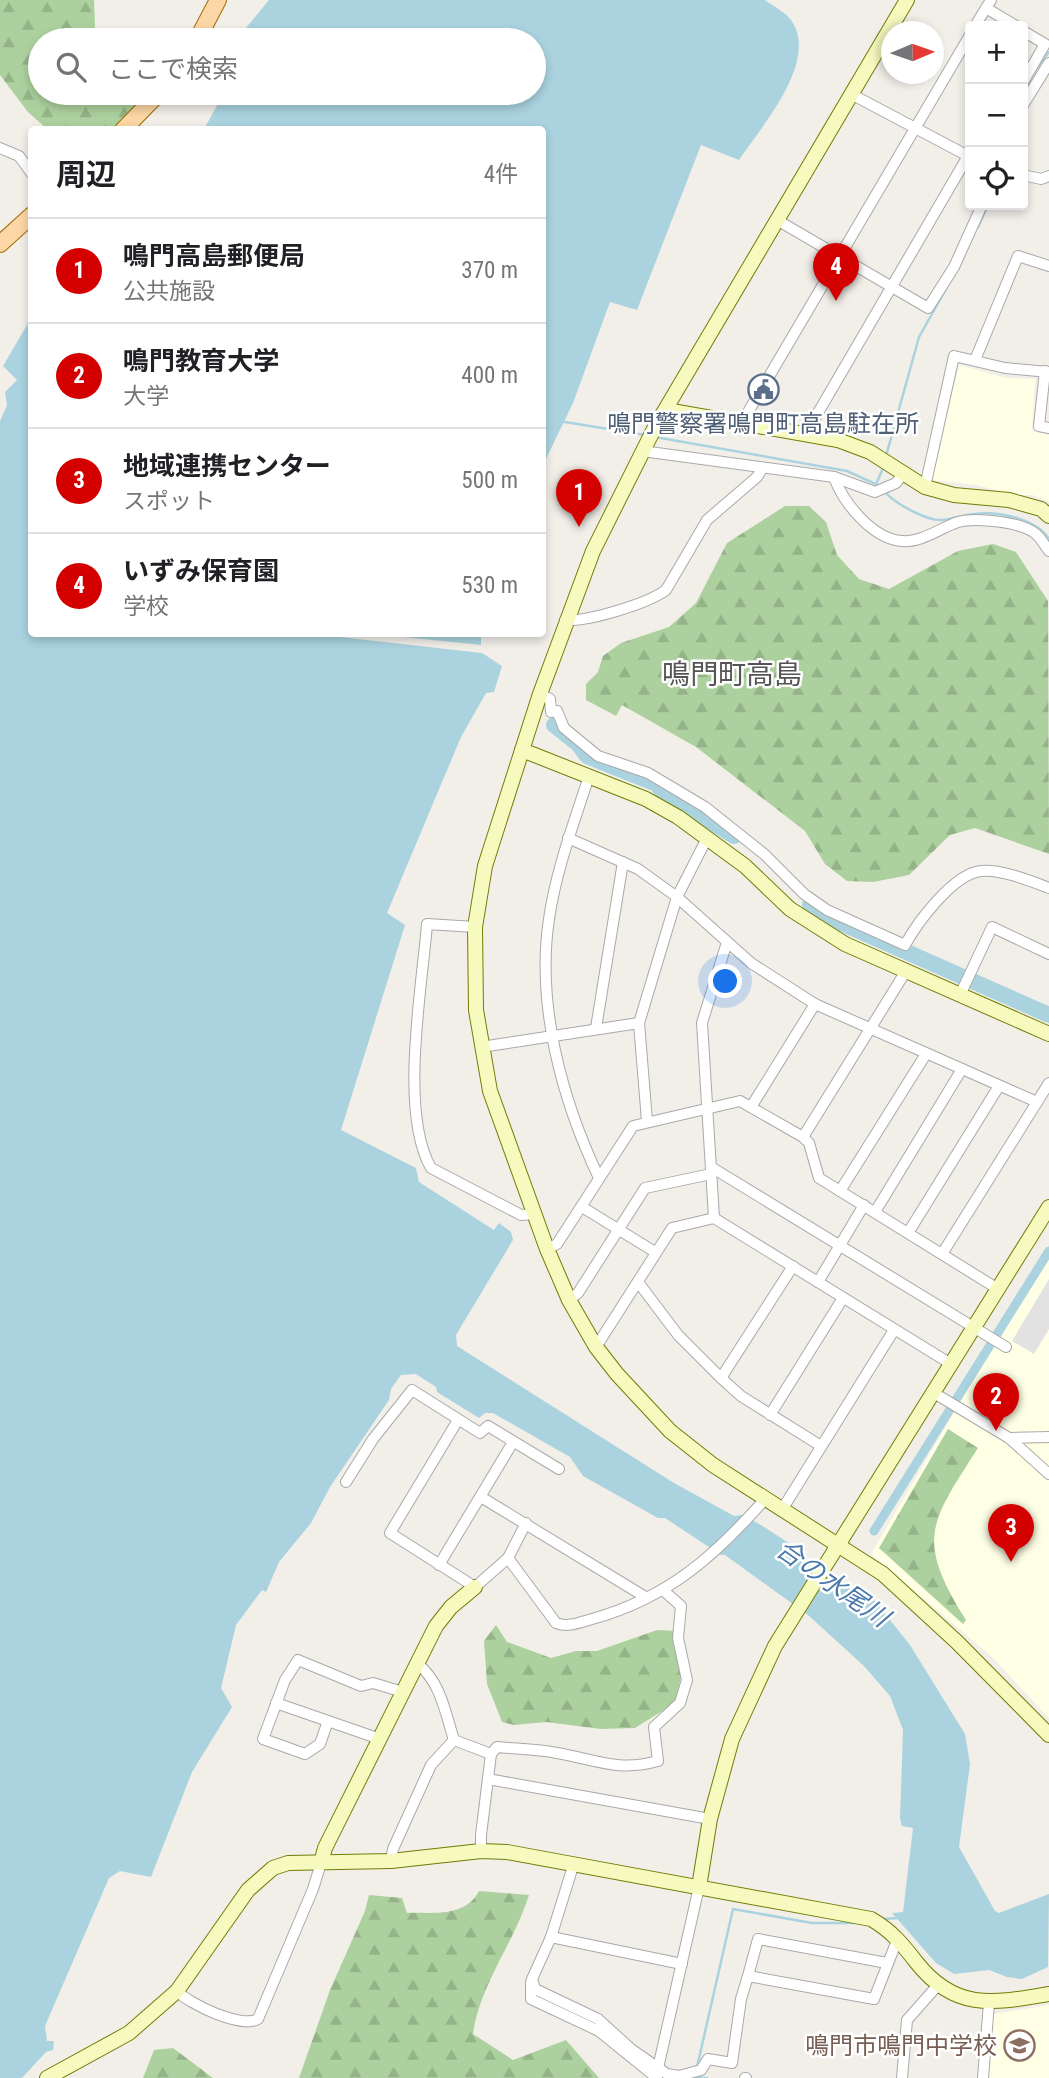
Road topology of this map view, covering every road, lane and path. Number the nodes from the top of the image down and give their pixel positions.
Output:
1 (218, 0) edge
2 (907, 0) edge
3 (989, 4) edge
4 (978, 21) edge
5 (1010, 21) edge
6 (203, 28) edge
7 (1028, 34) edge
8 (965, 43) edge
9 (1049, 63) edge
10 (1028, 73) edge
11 (851, 94) junction
12 (1028, 97) edge
13 (147, 105) edge
14 (127, 126) edge
15 (915, 128) junction
16 (0, 148) edge
17 (965, 155) edge
18 (965, 164) edge
19 (28, 168) edge
20 (1028, 176) edge
21 (1049, 176) edge
22 (980, 210) edge
23 (28, 219) edge
24 (777, 220) junction
25 (0, 244) edge
26 (838, 255) junction
27 (1049, 266) edge
28 (890, 286) junction
29 (975, 360) junction
30 (1047, 372) edge
31 (666, 410) junction
32 (741, 424) junction
33 (1049, 428) edge
34 (805, 435) junction
35 (643, 449) junction
36 (892, 466) junction
37 (762, 469) junction
38 (834, 477) junction
39 (925, 487) junction
40 (1049, 516) edge
41 (1049, 551) edge
42 (565, 620) junction
43 (539, 695) junction
44 (522, 750) junction
45 (589, 776) junction
46 (568, 838) junction
47 (707, 838) junction
48 (623, 862) junction
49 (1049, 888) edge
50 (677, 897) junction
51 (475, 927) junction
52 (727, 943) junction
53 (1049, 954) edge
54 (906, 971) junction
55 (965, 984) junction
56 (815, 1003) junction
57 (639, 1023) junction
58 (596, 1028) junction
59 (872, 1029) junction
60 (1049, 1034) edge
61 (552, 1035) junction
62 (481, 1047) junction
63 (926, 1054) junction
64 (962, 1069) junction
65 (1049, 1083) edge
66 (999, 1086) junction
67 (1037, 1102) junction
68 (751, 1107) junction
69 (706, 1108) junction
70 (647, 1121) junction
71 (803, 1138) junction
72 (711, 1171) junction
73 (599, 1178) junction
74 (840, 1191) junction
75 (864, 1205) junction
76 (582, 1207) junction
77 (1049, 1207) edge
78 (875, 1212) junction
79 (535, 1214) junction
80 (714, 1218) junction
81 (619, 1230) junction
82 (908, 1233) junction
83 (840, 1244) junction
84 (547, 1249) junction
85 (655, 1252) junction
86 (942, 1254) junction
87 (793, 1266) junction
88 (638, 1282) junction
89 (818, 1282) junction
90 (998, 1289) junction
91 (844, 1298) junction
92 (569, 1300) junction
93 (894, 1330) junction
94 (979, 1330) junction
95 (1003, 1345) dead end
96 (596, 1347) junction
97 (951, 1364) junction
98 (721, 1378) junction
99 (934, 1393) junction
100 (770, 1415) junction
101 (458, 1420) junction
102 (1049, 1437) edge
103 (1009, 1438) junction
104 (513, 1442) junction
105 (821, 1447) junction
106 (559, 1469) dead end
107 (1049, 1474) edge
108 (346, 1482) dead end
109 (481, 1497) junction
110 (766, 1498) junction
111 (783, 1508) junction
112 (526, 1523) junction
113 (839, 1543) junction
114 (508, 1558) junction
115 (439, 1565) junction
116 (475, 1587) junction
117 (664, 1591) junction
118 (647, 1598) junction
119 (418, 1664) junction
120 (403, 1692) junction
121 (276, 1703) junction
122 (328, 1721) junction
123 (1049, 1735) edge
124 (380, 1739) junction
125 (454, 1740) junction
126 (491, 1754) junction
127 (488, 1779) junction
128 (710, 1819) junction
129 (481, 1851) junction
130 (391, 1861) junction
131 (321, 1863) junction
132 (574, 1863) junction
133 (699, 1887) junction
134 (551, 1937) junction
135 (898, 1938) junction
136 (887, 1963) junction
137 (682, 1964) junction
138 (748, 1976) junction
139 (938, 1985) junction
140 (177, 1991) junction
141 (1049, 1994) edge
142 (989, 2003) junction
143 (657, 2073) edge
144 (47, 2078) edge
145 (902, 2078) edge
146 (983, 2078) edge

1 - 6 main road
2 - 11 street
3 - 4 street
3 - 5 street
7 - 10 street
8 - 15 street
9 - 12 street
11 - 15 street
11 - 24 street
13 - 14 main road
15 - 17 street
15 - 26 street
16 - 19 street
18 - 28 street
20 - 21 street
22 - 28 street
23 - 25 main road
24 - 26 street
24 - 31 street
26 - 28 street
26 - 32 street
27 - 29 street
28 - 34 street
29 - 30 street
29 - 39 street
30 - 33 street
31 - 32 street
31 - 35 street
32 - 34 street
34 - 36 street
35 - 37 street
35 - 42 street
36 - 38 street
36 - 39 street
37 - 38 street
37 - 42 street
38 - 41 street
39 - 40 street
42 - 43 street
43 - 44 street
43 - 49 street
44 - 45 street
44 - 51 street
45 - 46 street
45 - 47 street
46 - 48 street
46 - 61 street
47 - 50 street
47 - 54 street
48 - 50 street
48 - 58 street
50 - 52 street
50 - 57 street
51 - 62 street
51 - 79 street
52 - 56 street
52 - 69 street
53 - 55 street
54 - 55 street
54 - 59 street
55 - 60 street
56 - 59 street
56 - 68 street
57 - 58 street
57 - 70 street
58 - 61 street
59 - 63 street
59 - 71 street
61 - 62 street
61 - 73 street
62 - 79 street
63 - 64 street
63 - 74 street
64 - 66 street
64 - 78 street
65 - 67 street
66 - 67 street
66 - 82 street
67 - 86 street
68 - 69 street
68 - 71 street
69 - 70 street
69 - 72 street
70 - 73 street
71 - 74 street
72 - 80 street
72 - 81 street
72 - 83 street
73 - 76 street
74 - 75 street
75 - 78 street
75 - 83 street
76 - 81 street
76 - 84 street
77 - 90 street
78 - 82 street
79 - 84 street
80 - 85 street
80 - 87 street
81 - 85 street
81 - 92 street
82 - 86 street
83 - 89 street
83 - 94 street
84 - 92 street
85 - 88 street
86 - 90 street
87 - 89 street
87 - 98 street
88 - 96 street
88 - 98 street
89 - 91 street
90 - 94 street
91 - 93 street
91 - 100 street
92 - 96 street
93 - 97 street
93 - 105 street
94 - 95 street
94 - 97 street
96 - 110 street
97 - 99 street
98 - 100 street
99 - 103 street
99 - 113 street
100 - 105 street
101 - 104 street
101 - 108 street
101 - 115 street
102 - 103 street
103 - 107 street
104 - 106 street
104 - 109 street
105 - 111 street
109 - 112 street
109 - 115 street
110 - 111 street
110 - 117 street
111 - 113 street
112 - 114 street
112 - 118 street
113 - 123 street
113 - 128 street
114 - 116 street
114 - 118 street
115 - 116 street
116 - 119 street
117 - 118 street
117 - 126 street
119 - 120 street
119 - 125 street
120 - 121 street
120 - 124 street
121 - 122 street
121 - 122 street
122 - 124 street
124 - 131 street
125 - 126 street
125 - 130 street
126 - 127 street
127 - 128 street
127 - 129 street
128 - 133 street
129 - 130 street
129 - 132 street
130 - 131 street
131 - 140 street
131 - 140 street
132 - 133 street
132 - 134 street
133 - 135 street
133 - 137 street
134 - 137 street
134 - 143 street
135 - 136 street
135 - 139 street
136 - 138 street
136 - 138 street
137 - 143 street
138 - 143 street
139 - 142 street
139 - 145 street
140 - 144 street
141 - 142 street
142 - 146 street

